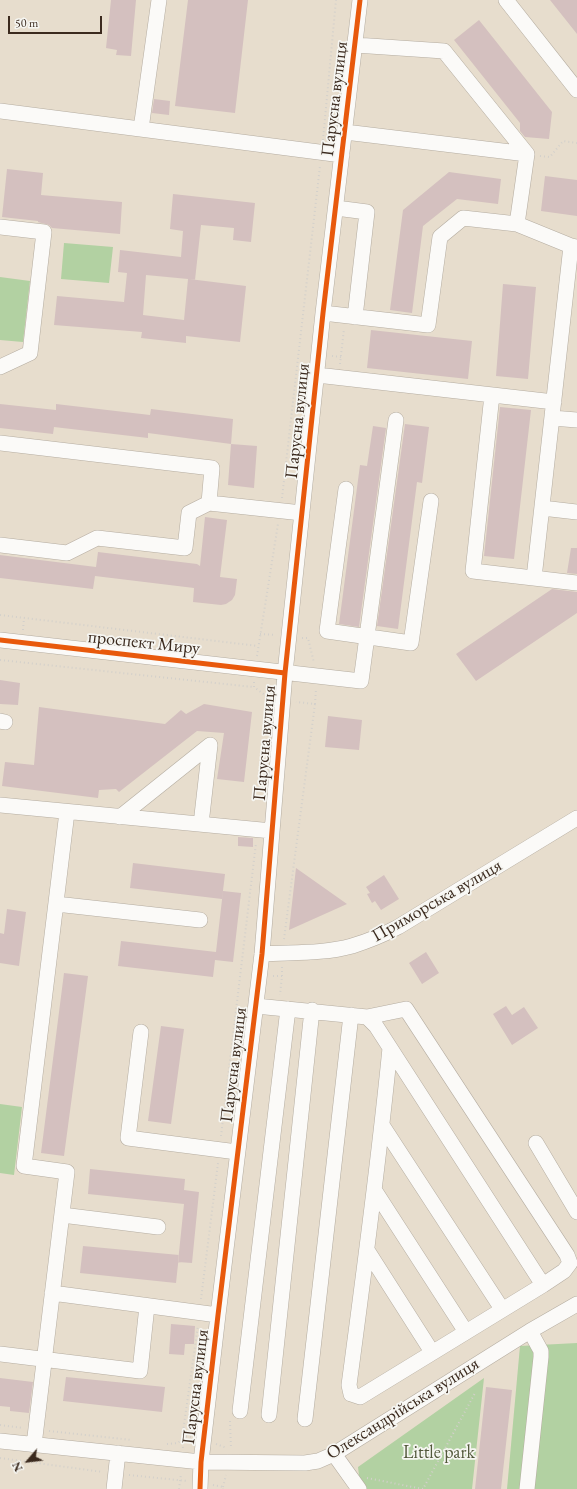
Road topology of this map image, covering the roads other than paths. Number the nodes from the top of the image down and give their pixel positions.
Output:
1 (159, 0) edge
2 (360, 0) edge
3 (506, 0) edge
4 (355, 45) junction
5 (577, 90) edge
6 (0, 111) edge
7 (141, 129) junction
8 (345, 132) junction
9 (527, 154) junction
10 (342, 155) junction
11 (336, 208) junction
12 (516, 224) junction
13 (0, 227) edge
14 (574, 246) edge
15 (323, 313) junction
16 (350, 316) junction
17 (0, 367) edge
18 (316, 375) junction
19 (492, 395) junction
20 (554, 402) junction
21 (552, 418) junction
22 (396, 420) dead end
23 (577, 420) edge
24 (0, 443) edge
25 (346, 489) dead end
26 (431, 501) dead end
27 (209, 503) junction
28 (542, 508) junction
29 (577, 512) edge
30 (302, 513) junction
31 (0, 545) edge
32 (534, 578) junction
33 (577, 583) edge
34 (367, 637) junction
35 (0, 640) edge
36 (285, 673) junction
37 (0, 805) edge
38 (67, 812) junction
39 (120, 817) junction
40 (577, 818) edge
41 (200, 824) junction
42 (265, 831) junction
43 (56, 904) junction
44 (200, 920) dead end
45 (262, 954) junction
46 (256, 1006) junction
47 (288, 1009) junction
48 (312, 1010) junction
49 (351, 1015) junction
50 (367, 1017) junction
51 (141, 1032) dead end
52 (390, 1048) junction
53 (382, 1125) junction
54 (536, 1143) dead end
55 (237, 1152) junction
56 (374, 1192) junction
57 (577, 1212) edge
58 (62, 1215) junction
59 (158, 1227) dead end
60 (368, 1250) junction
61 (543, 1285) junction
62 (52, 1294) junction
63 (577, 1304) edge
64 (147, 1306) junction
65 (502, 1309) junction
66 (218, 1315) junction
67 (530, 1331) junction
68 (466, 1332) junction
69 (432, 1352) junction
70 (0, 1354) edge
71 (44, 1359) junction
72 (240, 1411) dead end
73 (269, 1415) dead end
74 (306, 1419) dead end
75 (0, 1441) edge
76 (34, 1444) junction
77 (118, 1453) junction
78 (334, 1454) junction
79 (201, 1462) junction
80 (114, 1489) edge
81 (200, 1489) edge
82 (359, 1489) edge
83 (527, 1489) edge

1 - 7 street
2 - 4 street, Парусна вулиця
3 - 5 street
4 - 8 street, Парусна вулиця
4 - 9 street
6 - 7 street
7 - 10 street
8 - 9 street
8 - 10 street, Парусна вулиця
9 - 12 street
10 - 11 street, Парусна вулиця
11 - 15 street, Парусна вулиця
11 - 16 street
12 - 14 street
12 - 16 street
13 - 17 street
14 - 20 street
15 - 16 street
15 - 18 street, Парусна вулиця
18 - 19 street
18 - 30 street, Парусна вулиця
19 - 20 street
19 - 32 street
20 - 21 street
21 - 23 street
21 - 28 street
22 - 34 street
24 - 27 street
25 - 34 street
26 - 34 street
27 - 30 street
27 - 31 street
28 - 29 street
28 - 32 street
30 - 36 street, Парусна вулиця
32 - 33 street
34 - 36 street, проспект Миру
35 - 36 street, проспект Миру
36 - 42 street, Парусна вулиця
37 - 38 street
38 - 39 street
38 - 43 street
39 - 41 street
39 - 41 street
40 - 45 street, Приморська вулиця
41 - 42 street
42 - 45 street, Парусна вулиця
43 - 44 street
43 - 58 street
45 - 46 street, Парусна вулиця
46 - 47 street
46 - 55 street, Парусна вулиця
47 - 48 street
47 - 72 street
48 - 49 street
48 - 73 street
49 - 50 street
49 - 74 street
50 - 52 street
50 - 61 street
51 - 55 street
52 - 53 street
52 - 61 street
53 - 56 street
53 - 65 street
54 - 57 street
55 - 66 street, Парусна вулиця
56 - 60 street
56 - 68 street
58 - 59 street
58 - 62 street
60 - 69 street
60 - 69 street
61 - 65 street
62 - 64 street
62 - 71 street
63 - 67 street, Олександрійська вулиця
64 - 66 street
64 - 71 street
65 - 68 street
66 - 79 street, Парусна вулиця
67 - 78 street, Олександрійська вулиця
67 - 83 street
68 - 69 street
70 - 71 street
71 - 76 street
75 - 76 street, Олександрійська вулиця
76 - 77 street, Олександрійська вулиця
77 - 79 street, Олександрійська вулиця
77 - 80 street
78 - 79 street, Олександрійська вулиця
78 - 82 street
79 - 81 street, Парусна вулиця

